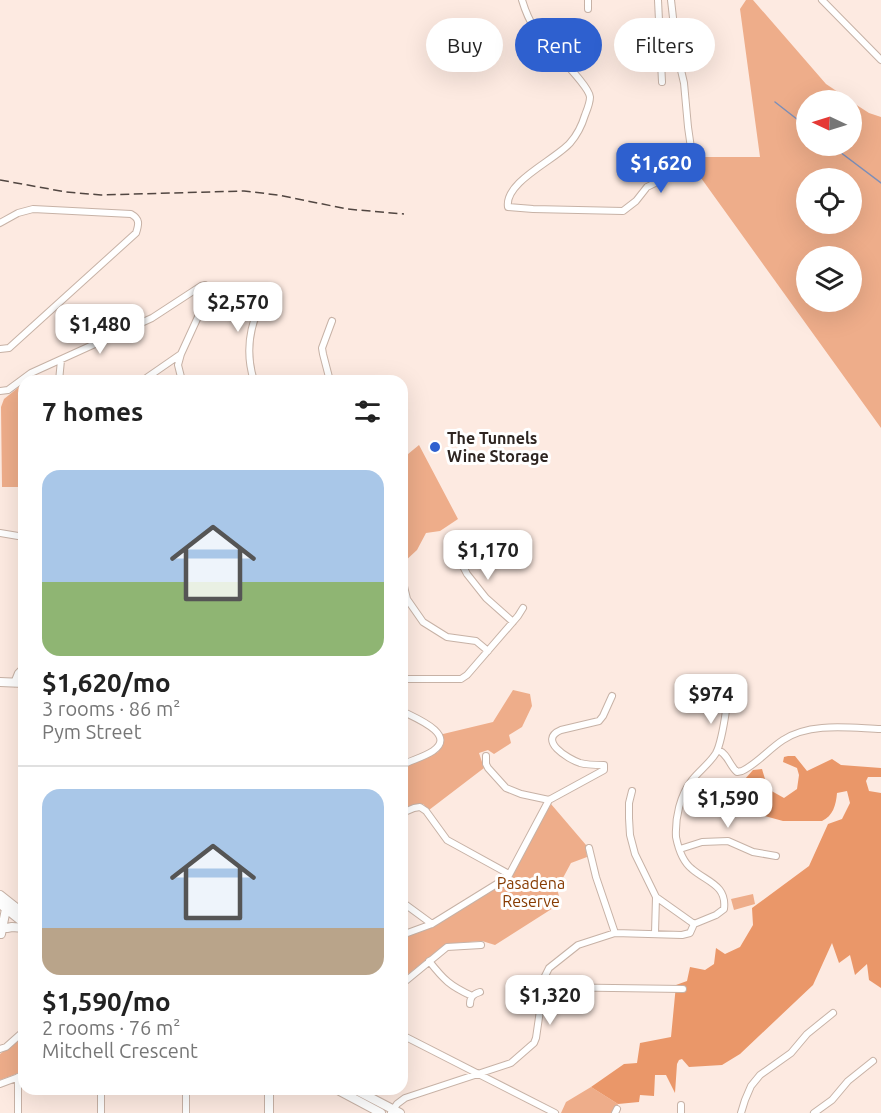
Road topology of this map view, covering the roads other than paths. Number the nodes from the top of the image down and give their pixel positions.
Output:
1 (522, 0) edge
2 (588, 0) edge
3 (658, 0) edge
4 (671, 0) edge
5 (822, 0) edge
6 (588, 9) dead end
7 (881, 60) edge
8 (662, 82) dead end
9 (0, 223) edge
10 (268, 291) dead end
11 (332, 321) dead end
12 (0, 349) edge
13 (181, 354) junction
14 (61, 360) junction
15 (28, 375) edge
16 (60, 375) edge
17 (151, 375) edge
18 (180, 375) edge
19 (253, 375) edge
20 (328, 375) edge
21 (18, 383) edge
22 (0, 391) edge
23 (0, 533) edge
24 (18, 536) edge
25 (453, 547) dead end
26 (408, 602) edge
27 (523, 608) dead end
28 (513, 622) junction
29 (488, 651) junction
30 (18, 673) edge
31 (408, 679) edge
32 (0, 682) edge
33 (14, 683) junction
34 (18, 683) edge
35 (612, 696) dead end
36 (728, 704) dead end
37 (408, 714) edge
38 (881, 729) edge
39 (718, 750) junction
40 (486, 756) dead end
41 (408, 762) edge
42 (632, 791) dead end
43 (549, 800) junction
44 (408, 810) edge
45 (589, 848) dead end
46 (680, 849) junction
47 (776, 856) dead end
48 (509, 874) junction
49 (0, 895) edge
50 (656, 897) junction
51 (408, 906) edge
52 (3, 907) edge
53 (18, 913) edge
54 (18, 915) edge
55 (18, 920) edge
56 (432, 924) junction
57 (694, 924) junction
58 (18, 928) edge
59 (3, 933) edge
60 (408, 933) edge
61 (615, 933) junction
62 (655, 933) junction
63 (481, 945) dead end
64 (429, 961) junction
65 (408, 979) edge
66 (543, 987) junction
67 (683, 989) dead end
68 (480, 992) dead end
69 (472, 996) junction
70 (470, 1004) dead end
71 (833, 1013) dead end
72 (18, 1036) edge
73 (408, 1038) edge
74 (0, 1049) edge
75 (873, 1061) dead end
76 (479, 1074) junction
77 (18, 1077) edge
78 (0, 1084) edge
79 (19, 1095) edge
80 (101, 1095) edge
81 (186, 1095) edge
82 (269, 1095) edge
83 (347, 1095) edge
84 (365, 1095) edge
85 (681, 1105) dead end
86 (395, 1112) edge
87 (18, 1113) edge
88 (101, 1113) edge
89 (186, 1113) edge
90 (269, 1113) edge
91 (381, 1113) edge
92 (555, 1113) edge
93 (681, 1113) edge
94 (741, 1113) edge
95 (814, 1113) edge

1 - 4 street
2 - 6 street
3 - 8 street
5 - 7 street
9 - 12 street
10 - 19 street
11 - 20 street
13 - 14 street
13 - 17 street
13 - 18 street
14 - 15 street
14 - 16 street
21 - 22 street
23 - 24 street
25 - 28 street
26 - 29 street
27 - 28 street
28 - 29 street
29 - 31 street
30 - 33 street
32 - 33 main road
33 - 34 main road
35 - 43 street
36 - 39 street
37 - 41 street
38 - 39 street
39 - 46 street
40 - 43 street
42 - 50 street
43 - 48 street
44 - 48 street
45 - 61 street
46 - 47 street
46 - 57 street
48 - 56 street
49 - 53 main road
50 - 57 street
50 - 62 street
51 - 56 street
52 - 54 main road
52 - 59 main road
55 - 59 street
56 - 60 street
57 - 62 street
58 - 59 main road
61 - 62 street
61 - 66 street
63 - 64 street
64 - 65 street
64 - 69 street
66 - 67 street
66 - 76 street
68 - 69 street
69 - 70 street
71 - 94 street
72 - 74 street
73 - 76 street
75 - 95 street
76 - 86 street
76 - 92 street
77 - 78 street
79 - 87 street
80 - 88 street
81 - 89 street
82 - 90 main road
83 - 91 main road
84 - 86 main road
85 - 93 street

